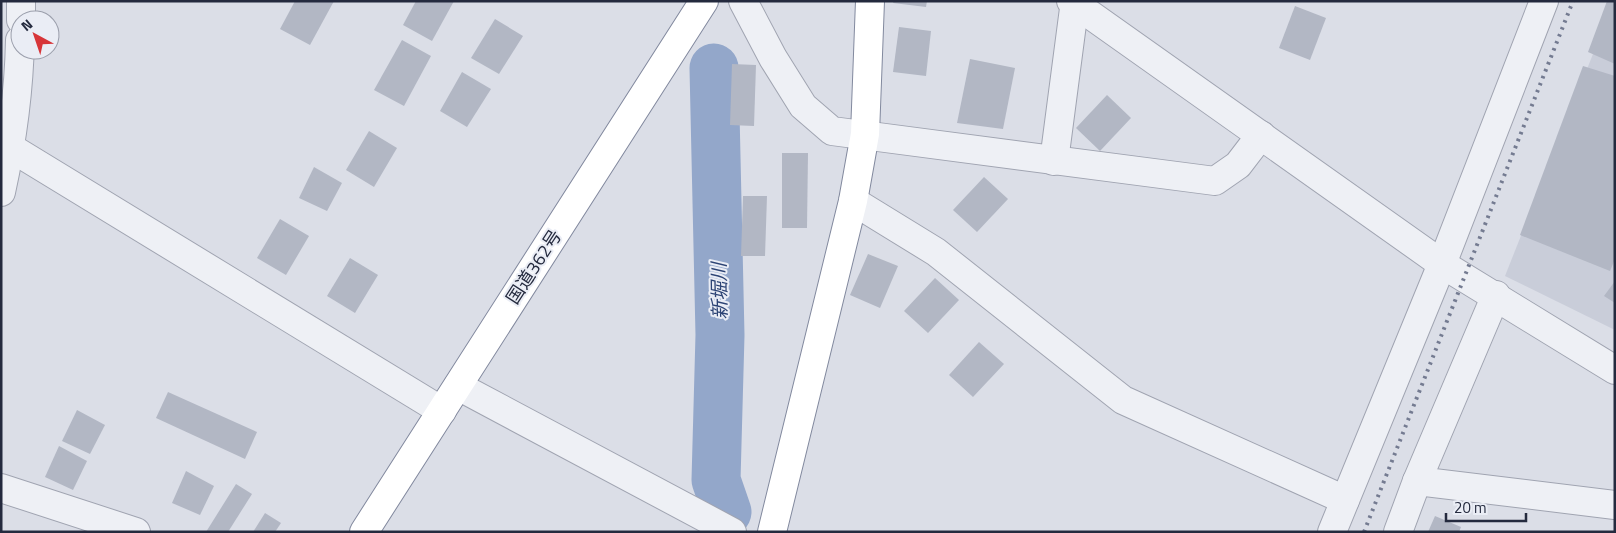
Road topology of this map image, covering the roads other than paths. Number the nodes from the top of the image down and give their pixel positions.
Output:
1 (704, 1) edge
2 (743, 1) edge
3 (870, 1) edge
4 (1544, 1) edge
5 (1073, 2) edge
6 (20, 60) edge
7 (865, 134) junction
8 (1261, 135) junction
9 (11, 148) junction
10 (1054, 161) junction
11 (1, 192) edge
12 (853, 201) junction
13 (1442, 264) junction
14 (1496, 295) junction
15 (1615, 370) edge
16 (458, 386) junction
17 (442, 411) junction
18 (1417, 481) junction
19 (1, 488) edge
20 (1345, 500) junction
21 (1615, 504) edge
22 (136, 532) edge
23 (364, 532) edge
24 (732, 532) edge
25 (772, 532) edge
26 (1332, 532) edge
27 (1398, 532) edge

1 - 16 highway, 国道362号
2 - 7 street
3 - 7 highway
4 - 13 street
5 - 8 street
5 - 10 street
6 - 9 street
7 - 10 street
7 - 12 highway
8 - 10 street
8 - 13 street
9 - 11 street
9 - 17 street
12 - 20 street
12 - 25 highway
13 - 14 street
13 - 20 street
14 - 15 street
14 - 18 street
16 - 17 highway, 国道362号
16 - 24 street
17 - 23 highway, 国道362号
18 - 21 street
18 - 27 street
19 - 22 street
20 - 26 street

